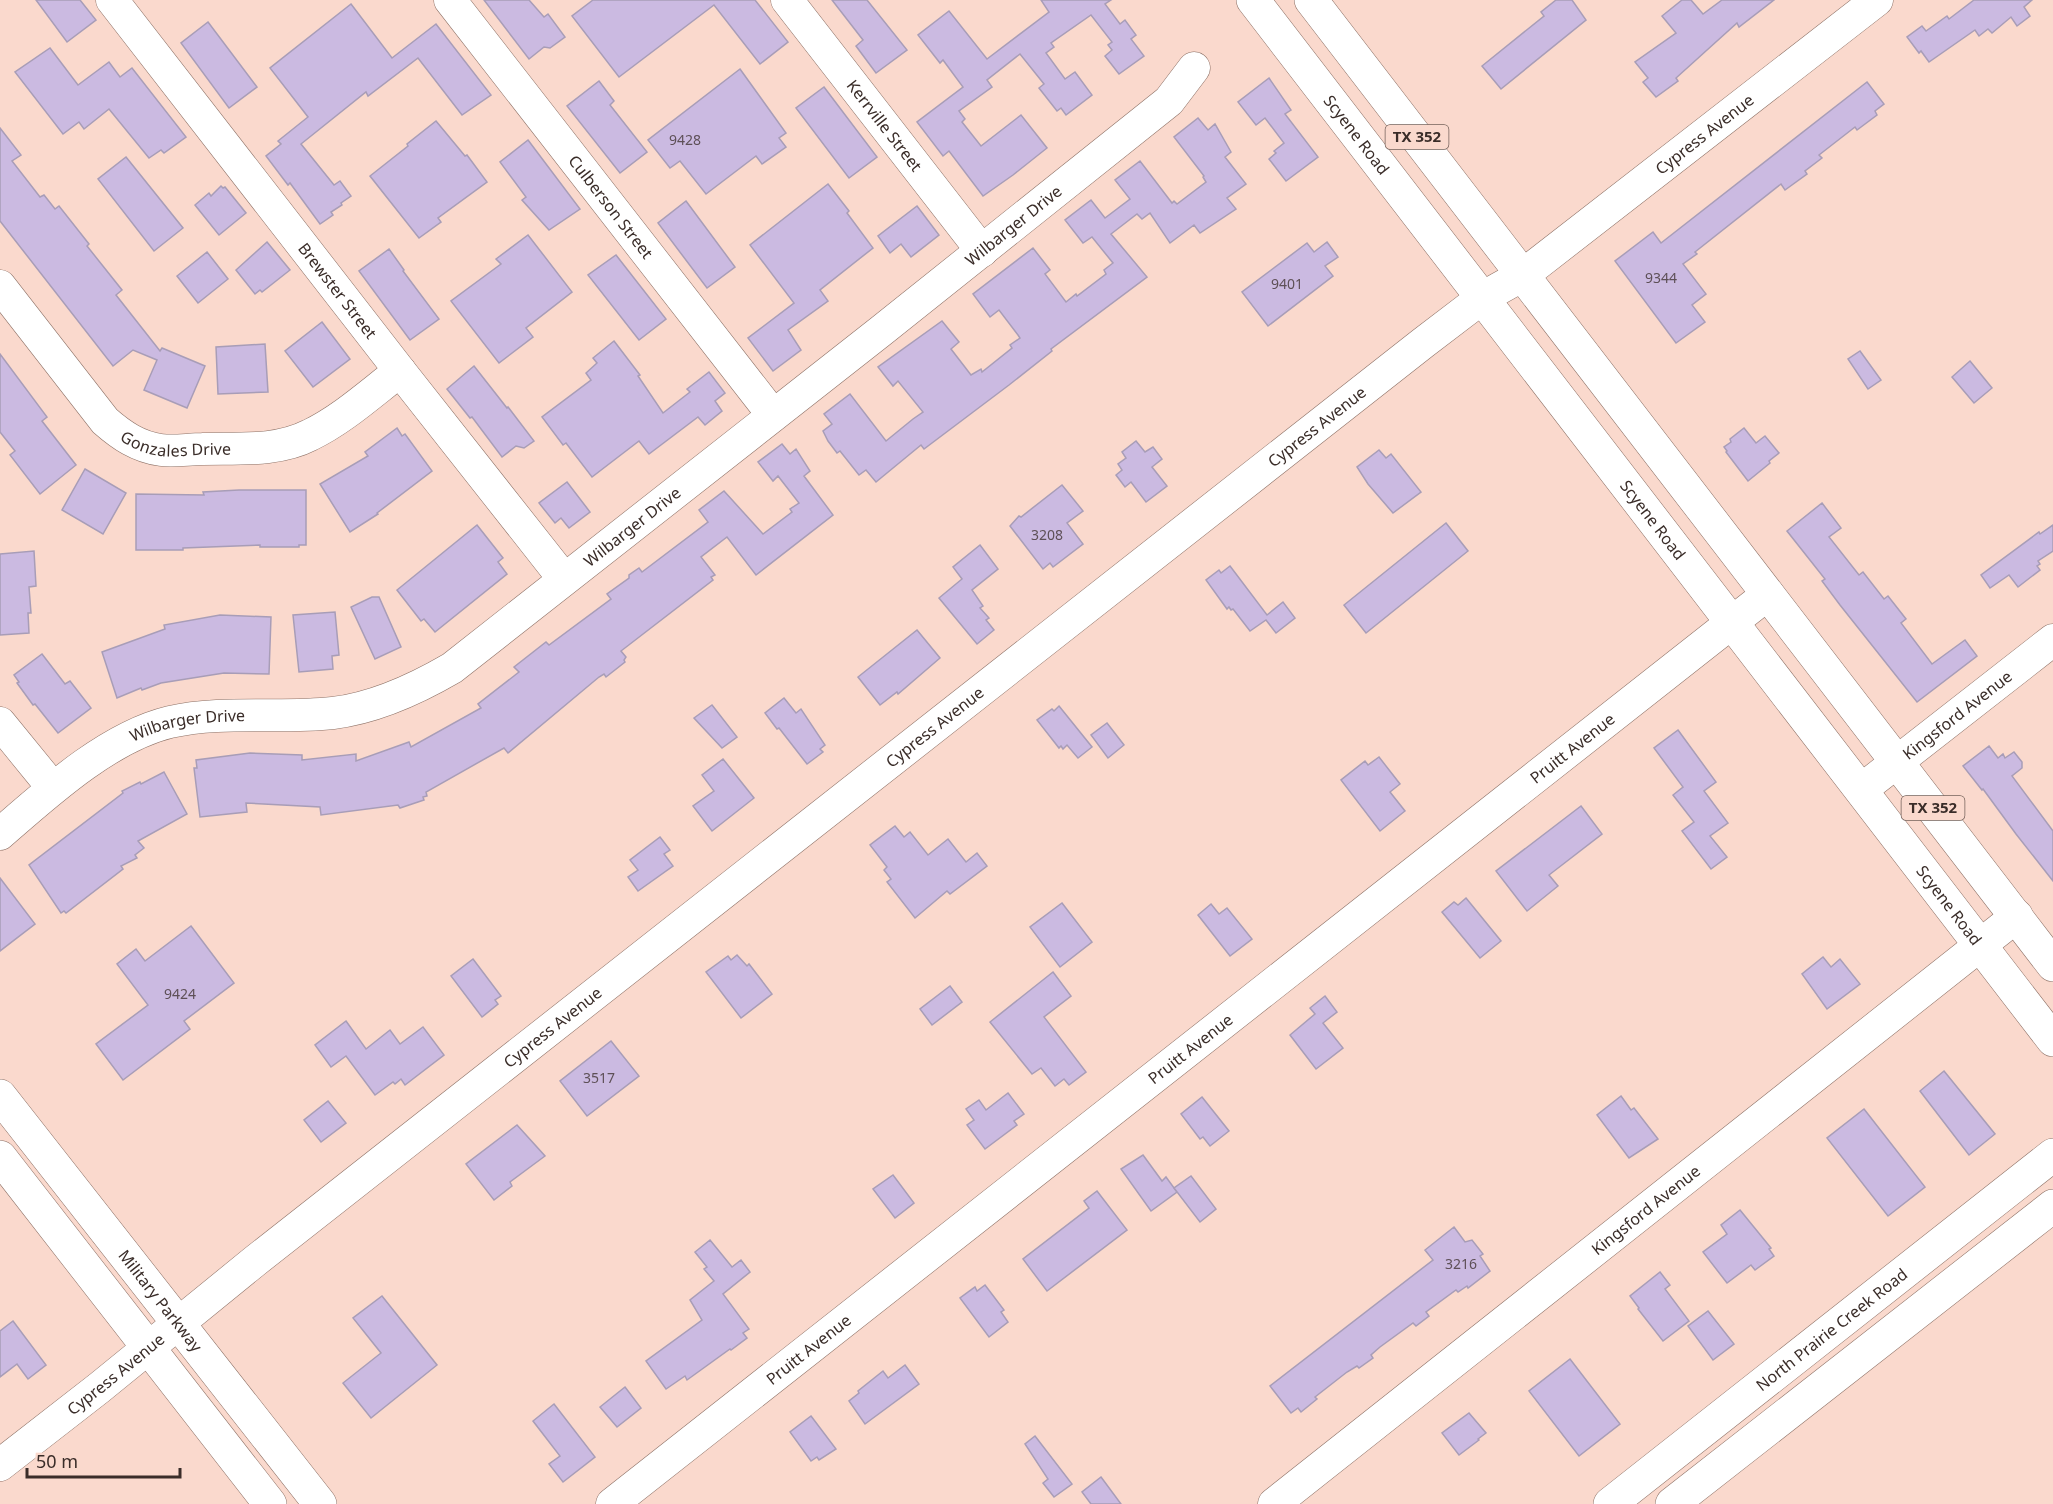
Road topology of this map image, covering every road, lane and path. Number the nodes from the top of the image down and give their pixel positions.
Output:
1 (112, 0) edge
2 (450, 0) edge
3 (787, 0) edge
4 (1253, 0) edge
5 (1311, 0) edge
6 (1877, 0) edge
7 (1194, 68) dead end
8 (982, 251) junction
9 (1523, 275) junction
10 (0, 286) edge
11 (1482, 298) junction
12 (400, 371) junction
13 (773, 415) junction
14 (564, 579) junction
15 (1768, 594) junction
16 (1732, 622) junction
17 (2053, 640) edge
18 (0, 723) edge
19 (1897, 761) junction
20 (53, 788) junction
21 (1861, 790) junction
22 (0, 834) edge
23 (2017, 916) junction
24 (1980, 945) junction
25 (2053, 965) edge
26 (2053, 1040) edge
27 (0, 1096) edge
28 (2053, 1155) edge
29 (0, 1157) edge
30 (2053, 1206) edge
31 (179, 1322) junction
32 (148, 1347) junction
33 (0, 1465) edge
34 (270, 1504) edge
35 (320, 1504) edge
36 (612, 1504) edge
37 (1274, 1504) edge
38 (1610, 1504) edge
39 (1672, 1504) edge

1 - 12 street, Brewster Street
2 - 13 street, Culberson Street
3 - 8 street, Kerrville Street
4 - 11 main road, Scyene Road / TX 352
5 - 9 main road, TX 352
6 - 9 street, Cypress Avenue
7 - 8 street, Wilbarger Drive
8 - 13 street, Wilbarger Drive
9 - 11 street, Cypress Avenue
9 - 15 main road, TX 352
10 - 12 street, Gonzales Drive
11 - 16 main road, Scyene Road / TX 352
11 - 31 street, Cypress Avenue
12 - 14 street, Brewster Street
13 - 14 street, Wilbarger Drive
14 - 20 street, Wilbarger Drive
15 - 16 street, Pruitt Avenue
15 - 19 main road, TX 352
16 - 21 main road, Scyene Road / TX 352
16 - 36 street, Pruitt Avenue
17 - 19 street, Kingsford Avenue
18 - 20 street
19 - 21 street, Kingsford Avenue
19 - 23 main road, TX 352
20 - 22 street, Wilbarger Drive
21 - 24 main road, Scyene Road / TX 352
23 - 24 street, Kingsford Avenue
23 - 25 main road, TX 352
24 - 26 main road, Scyene Road / TX 352
24 - 37 street, Kingsford Avenue
27 - 31 main road, Military Parkway
28 - 38 main road, North Prairie Creek Road
29 - 32 main road
30 - 39 main road
31 - 32 street, Cypress Avenue
31 - 35 main road, Military Parkway
32 - 33 street, Cypress Avenue
32 - 34 main road

